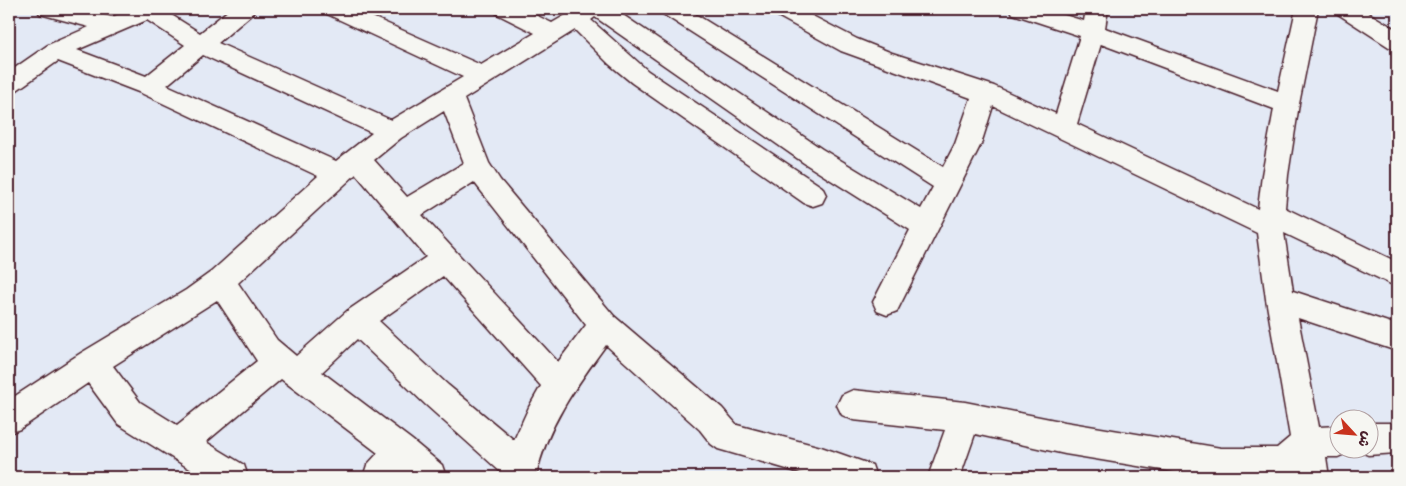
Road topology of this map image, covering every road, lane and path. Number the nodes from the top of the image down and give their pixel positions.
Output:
1 (48, 9) edge
2 (244, 9) edge
3 (335, 9) edge
4 (505, 9) edge
5 (671, 9) edge
6 (782, 9) edge
7 (1020, 9) edge
8 (1096, 9) edge
9 (1307, 9) edge
10 (1346, 9) edge
11 (149, 10) edge
12 (589, 12) edge
13 (114, 25) junction
14 (551, 32) junction
15 (1093, 32) junction
16 (1397, 41) edge
17 (200, 44) junction
18 (56, 51) junction
19 (481, 75) junction
20 (9, 84) edge
21 (149, 87) junction
22 (985, 92) junction
23 (450, 94) junction
24 (1287, 104) junction
25 (1064, 127) junction
26 (392, 131) junction
27 (347, 166) junction
28 (478, 167) junction
29 (948, 183) junction
30 (813, 195) dead end
31 (405, 212) junction
32 (1271, 221) junction
33 (925, 225) junction
34 (445, 259) junction
35 (1397, 276) edge
36 (221, 281) junction
37 (1280, 299) junction
38 (887, 302) dead end
39 (357, 320) junction
40 (604, 325) junction
41 (1397, 338) edge
42 (92, 363) junction
43 (289, 368) junction
44 (559, 384) junction
45 (853, 405) dead end
46 (9, 418) edge
47 (965, 418) junction
48 (1397, 438) edge
49 (1378, 439) edge
50 (1328, 442) edge
51 (1306, 443) junction
52 (179, 444) junction
53 (401, 451) junction
54 (520, 472) edge
55 (232, 477) edge
56 (379, 477) edge
57 (430, 477) edge
58 (860, 477) edge
59 (944, 477) edge
60 (1313, 477) edge

1 - 13 street
2 - 17 street
3 - 19 street
4 - 14 street
5 - 29 street
6 - 22 street
7 - 15 street
8 - 15 street
9 - 24 street
10 - 16 street
11 - 13 street
11 - 17 street
12 - 14 street
12 - 30 street
12 - 33 street
13 - 18 street
14 - 19 street
15 - 24 street
15 - 25 street
17 - 21 street
17 - 26 street
18 - 20 street
18 - 21 street
19 - 23 street
21 - 27 street
22 - 25 street
22 - 29 street
23 - 26 street
23 - 28 street
24 - 32 street
25 - 32 street
26 - 27 street
27 - 31 street
27 - 36 street
28 - 31 street
28 - 40 street
29 - 33 street
31 - 34 street
32 - 35 street
32 - 37 street
33 - 38 street
34 - 39 street
34 - 44 street
36 - 42 street
36 - 43 street
37 - 41 street
37 - 51 street
39 - 43 street
39 - 54 street
40 - 44 street
40 - 58 street
42 - 46 street
42 - 52 street
43 - 52 street
43 - 53 street
44 - 54 street
45 - 47 street
47 - 51 street
47 - 59 street
48 - 49 street
50 - 51 street
51 - 60 street
52 - 55 street
53 - 56 street
53 - 57 street

